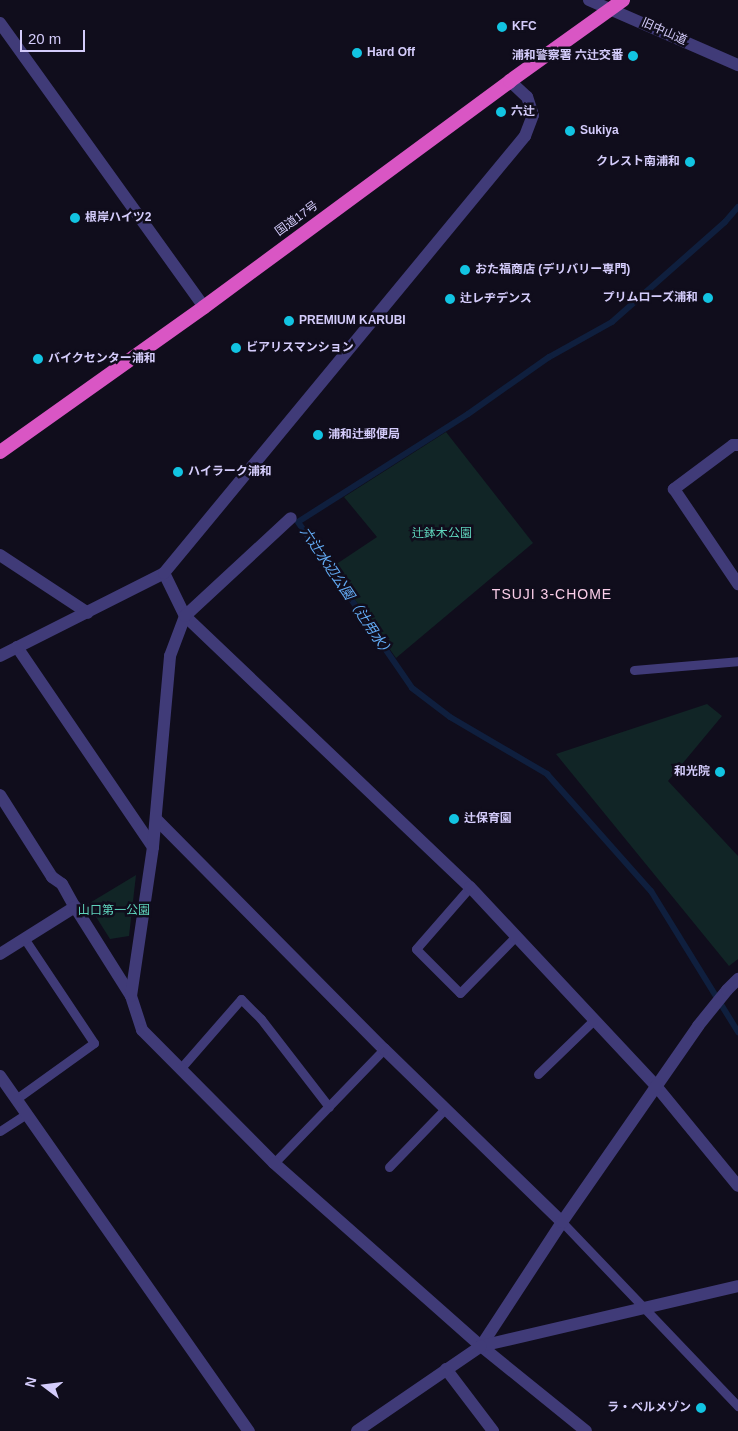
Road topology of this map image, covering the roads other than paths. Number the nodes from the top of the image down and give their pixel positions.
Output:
1 (589, 0) edge
2 (623, 0) edge
3 (611, 9) junction
4 (0, 23) edge
5 (738, 66) edge
6 (510, 81) junction
7 (204, 307) junction
8 (738, 445) edge
9 (0, 452) edge
10 (291, 518) dead end
11 (0, 555) edge
12 (164, 573) junction
13 (738, 584) edge
14 (88, 613) junction
15 (185, 616) junction
16 (17, 646) junction
17 (0, 656) edge
18 (738, 660) edge
19 (634, 670) dead end
20 (0, 795) edge
21 (156, 819) junction
22 (153, 847) junction
23 (470, 887) junction
24 (75, 907) junction
25 (516, 936) junction
26 (24, 938) junction
27 (0, 954) edge
28 (735, 982) edge
29 (132, 996) junction
30 (738, 996) edge
31 (594, 1020) junction
32 (384, 1049) junction
33 (180, 1069) junction
34 (538, 1074) dead end
35 (0, 1076) edge
36 (656, 1086) junction
37 (16, 1099) junction
38 (329, 1107) junction
39 (445, 1109) junction
40 (26, 1114) junction
41 (0, 1131) edge
42 (274, 1163) junction
43 (389, 1167) dead end
44 (738, 1186) edge
45 (562, 1222) junction
46 (738, 1286) edge
47 (642, 1308) junction
48 (481, 1346) junction
49 (446, 1369) junction
50 (738, 1406) edge
51 (249, 1431) edge
52 (357, 1431) edge
53 (494, 1431) edge
54 (586, 1431) edge

1 - 3 street, 旧中山道
2 - 3 highway, 国道17号
3 - 5 street, 旧中山道
3 - 6 highway, 国道17号
4 - 7 street
6 - 7 highway, 国道17号
6 - 12 street
7 - 9 highway, 国道17号
8 - 13 street
10 - 15 street
11 - 14 street
12 - 14 street
12 - 15 street
14 - 16 street
15 - 21 street
15 - 23 street
16 - 17 street
16 - 22 street
18 - 19 lane
20 - 24 street
21 - 22 street
21 - 32 street
22 - 29 street
23 - 25 street
23 - 25 lane
24 - 26 street
24 - 29 street
25 - 31 street
26 - 27 street
26 - 37 lane
28 - 30 street
28 - 36 street
29 - 33 street
31 - 34 lane
31 - 36 street
32 - 38 lane
32 - 39 street
33 - 38 lane
33 - 42 street
35 - 37 street
36 - 44 street
36 - 45 street
37 - 40 street
38 - 42 lane
39 - 43 lane
39 - 45 street
40 - 41 lane
40 - 51 street
42 - 48 street
45 - 47 lane
45 - 48 street
46 - 47 street
47 - 48 street
47 - 50 lane
48 - 49 street
48 - 54 street
49 - 52 street
49 - 53 street

